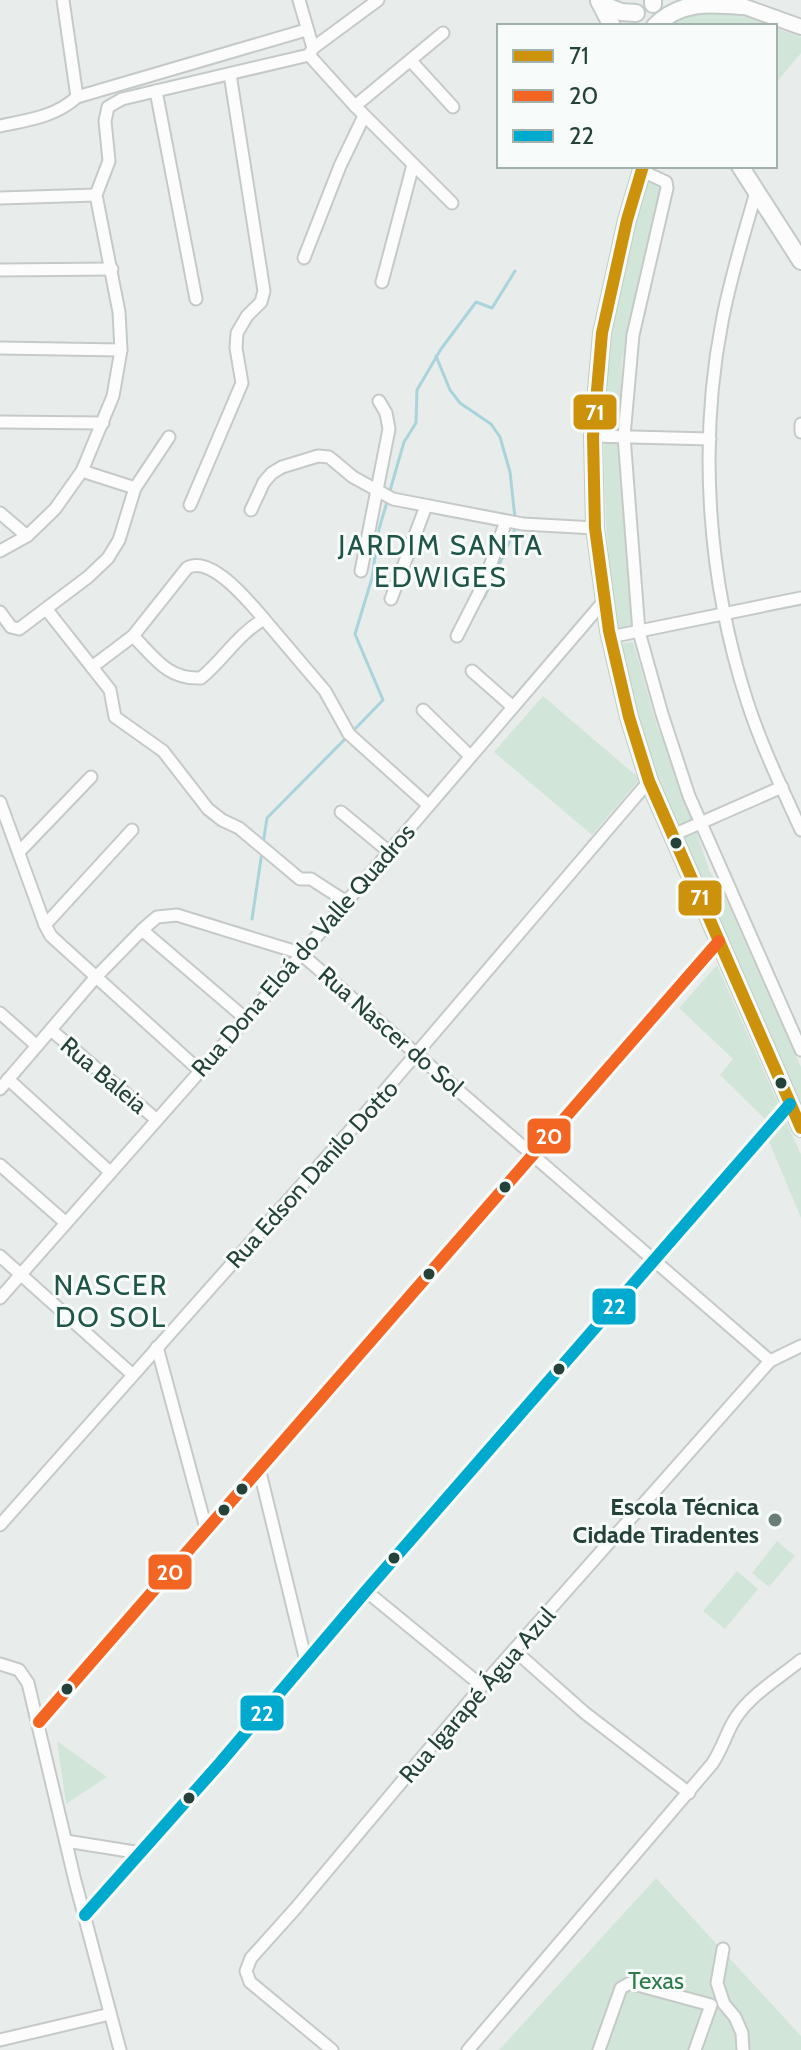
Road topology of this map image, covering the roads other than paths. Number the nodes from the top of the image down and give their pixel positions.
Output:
1 (63, 0) edge
2 (299, 0) edge
3 (378, 0) edge
4 (655, 1) edge
5 (600, 2) edge
6 (734, 3) edge
7 (636, 13) edge
8 (611, 24) edge
9 (657, 24) edge
10 (801, 27) edge
11 (306, 30) junction
12 (443, 33) dead end
13 (311, 51) junction
14 (411, 61) junction
15 (230, 74) junction
16 (156, 91) junction
17 (77, 97) junction
18 (355, 106) junction
19 (453, 107) dead end
20 (364, 116) junction
21 (0, 126) edge
22 (413, 165) junction
23 (639, 168) edge
24 (741, 168) edge
25 (756, 192) junction
26 (96, 195) junction
27 (0, 198) edge
28 (452, 203) dead end
29 (304, 258) dead end
30 (801, 261) edge
31 (112, 269) junction
32 (0, 270) edge
33 (382, 282) dead end
34 (196, 299) dead end
35 (0, 348) edge
36 (121, 350) junction
37 (379, 401) dead end
38 (0, 422) edge
39 (103, 423) junction
40 (801, 424) edge
41 (801, 432) edge
42 (593, 436) junction
43 (624, 436) junction
44 (169, 437) dead end
45 (710, 439) junction
46 (82, 471) junction
47 (135, 488) junction
48 (384, 494) junction
49 (190, 505) dead end
50 (426, 506) junction
51 (251, 510) dead end
52 (0, 513) edge
53 (506, 521) junction
54 (595, 528) junction
55 (27, 536) junction
56 (0, 551) edge
57 (361, 571) dead end
58 (801, 598) edge
59 (391, 599) dead end
60 (604, 601) junction
61 (47, 610) junction
62 (0, 612) edge
63 (724, 615) junction
64 (264, 619) junction
65 (639, 632) junction
66 (133, 636) junction
67 (457, 636) dead end
68 (610, 637) junction
69 (92, 667) junction
70 (472, 671) dead end
71 (513, 707) junction
72 (423, 710) dead end
73 (470, 756) junction
74 (91, 777) dead end
75 (649, 781) junction
76 (782, 787) junction
77 (0, 802) edge
78 (428, 805) junction
79 (341, 812) dead end
80 (701, 823) junction
81 (132, 830) dead end
82 (801, 830) edge
83 (673, 835) junction
84 (388, 851) junction
85 (19, 852) junction
86 (345, 901) junction
87 (45, 925) junction
88 (142, 930) junction
89 (719, 941) junction
90 (300, 953) junction
91 (95, 978) junction
92 (0, 1013) edge
93 (246, 1019) junction
94 (51, 1030) junction
95 (37, 1046) junction
96 (801, 1050) edge
97 (417, 1055) junction
98 (200, 1071) junction
99 (8, 1079) junction
100 (0, 1089) edge
101 (790, 1104) junction
102 (157, 1120) junction
103 (801, 1128) edge
104 (533, 1153) junction
105 (0, 1165) edge
106 (110, 1172) junction
107 (66, 1223) junction
108 (0, 1256) edge
109 (654, 1260) junction
110 (21, 1275) junction
111 (0, 1298) edge
112 (801, 1346) edge
113 (157, 1347) junction
114 (770, 1361) junction
115 (133, 1375) junction
116 (259, 1468) junction
117 (0, 1525) edge
118 (206, 1528) junction
119 (366, 1591) junction
120 (514, 1650) junction
121 (801, 1660) edge
122 (306, 1661) junction
123 (0, 1664) edge
124 (482, 1686) junction
125 (39, 1722) junction
126 (689, 1793) junction
127 (66, 1841) junction
128 (141, 1853) junction
129 (85, 1915) junction
130 (723, 1949) dead end
131 (718, 2004) junction
132 (110, 2014) junction
133 (0, 2040) edge
134 (120, 2050) edge
135 (332, 2050) edge
136 (468, 2050) edge
137 (599, 2050) edge
138 (695, 2050) edge
139 (743, 2050) edge

1 - 17 street
2 - 11 street
3 - 13 street
4 - 7 street
5 - 7 main road
5 - 8 main road
6 - 9 main road
6 - 10 street
11 - 13 street
11 - 17 street
12 - 14 street
13 - 15 street
13 - 18 street
14 - 18 street
14 - 19 street
15 - 16 street
15 - 49 street
16 - 26 street
16 - 34 street
17 - 21 street
18 - 20 street
20 - 22 street
20 - 29 street
22 - 28 street
22 - 33 street
23 - 42 main road
23 - 43 street
24 - 25 main road
25 - 30 main road
25 - 45 street
26 - 27 street
26 - 31 street
31 - 32 street
31 - 36 street
35 - 36 street
36 - 39 street
37 - 48 street
38 - 39 street
39 - 46 street
40 - 41 street
42 - 43 street
42 - 54 main road
43 - 45 street
43 - 65 street
44 - 47 street
45 - 63 street
46 - 47 street
46 - 55 street
47 - 61 street
48 - 50 street
48 - 51 street
48 - 57 street
50 - 53 street
50 - 59 street
52 - 55 street
53 - 54 street
53 - 67 street
54 - 60 main road
55 - 56 street
58 - 63 street
60 - 68 main road
60 - 71 street, Rua Dona Eloá do Valle Quadros
61 - 62 street
61 - 69 street
63 - 65 street
63 - 76 street
64 - 66 street
64 - 66 street
64 - 78 street
65 - 68 street
65 - 80 street
66 - 69 street
68 - 75 main road
69 - 86 street
70 - 71 street
71 - 73 street, Rua Dona Eloá do Valle Quadros
72 - 73 street
73 - 78 street, Rua Dona Eloá do Valle Quadros
74 - 85 street
75 - 83 main road
75 - 97 street, Rua Edson Danilo Dotto
76 - 80 street
76 - 82 street
77 - 85 street
78 - 84 street, Rua Dona Eloá do Valle Quadros
79 - 84 street
80 - 83 street
80 - 96 street
81 - 87 street
83 - 89 main road
84 - 86 street, Rua Dona Eloá do Valle Quadros
85 - 87 street
86 - 90 street, Rua Dona Eloá do Valle Quadros
87 - 91 street
88 - 90 street, Rua Nascer do Sol
88 - 91 street, Rua Nascer do Sol
88 - 93 street
89 - 101 main road
89 - 104 street
90 - 93 street, Rua Dona Eloá do Valle Quadros
90 - 97 street, Rua Nascer do Sol
91 - 94 street, Rua Nascer do Sol
91 - 98 street
92 - 95 street
93 - 98 street, Rua Dona Eloá do Valle Quadros
94 - 95 street, Rua Nascer do Sol
94 - 102 street, Rua Baleia
95 - 99 street, Rua Nascer do Sol
97 - 104 street, Rua Nascer do Sol
97 - 113 street, Rua Edson Danilo Dotto
98 - 102 street, Rua Dona Eloá do Valle Quadros
99 - 100 street, Rua Nascer do Sol
99 - 106 street
101 - 103 main road
101 - 109 street
102 - 106 street, Rua Dona Eloá do Valle Quadros
104 - 109 street, Rua Nascer do Sol
104 - 116 street
105 - 107 street
106 - 107 street, Rua Dona Eloá do Valle Quadros
107 - 110 street, Rua Dona Eloá do Valle Quadros
108 - 110 street
109 - 114 street, Rua Nascer do Sol
109 - 119 street
110 - 111 street, Rua Dona Eloá do Valle Quadros
110 - 115 street
112 - 114 street, Rua Igarapé Água Azul
113 - 115 street, Rua Edson Danilo Dotto
113 - 118 street
114 - 120 street, Rua Igarapé Água Azul
115 - 117 street, Rua Edson Danilo Dotto
116 - 118 street
116 - 122 street
118 - 125 street
119 - 122 street
119 - 124 street
120 - 124 street, Rua Igarapé Água Azul
120 - 126 street
121 - 126 street
122 - 128 street
123 - 125 street
124 - 135 street, Rua Igarapé Água Azul
125 - 127 street
126 - 136 street
127 - 128 street
127 - 129 street
128 - 129 street
129 - 132 street
130 - 131 street
131 - 137 street
131 - 138 street
131 - 139 street
132 - 133 street
132 - 134 street

